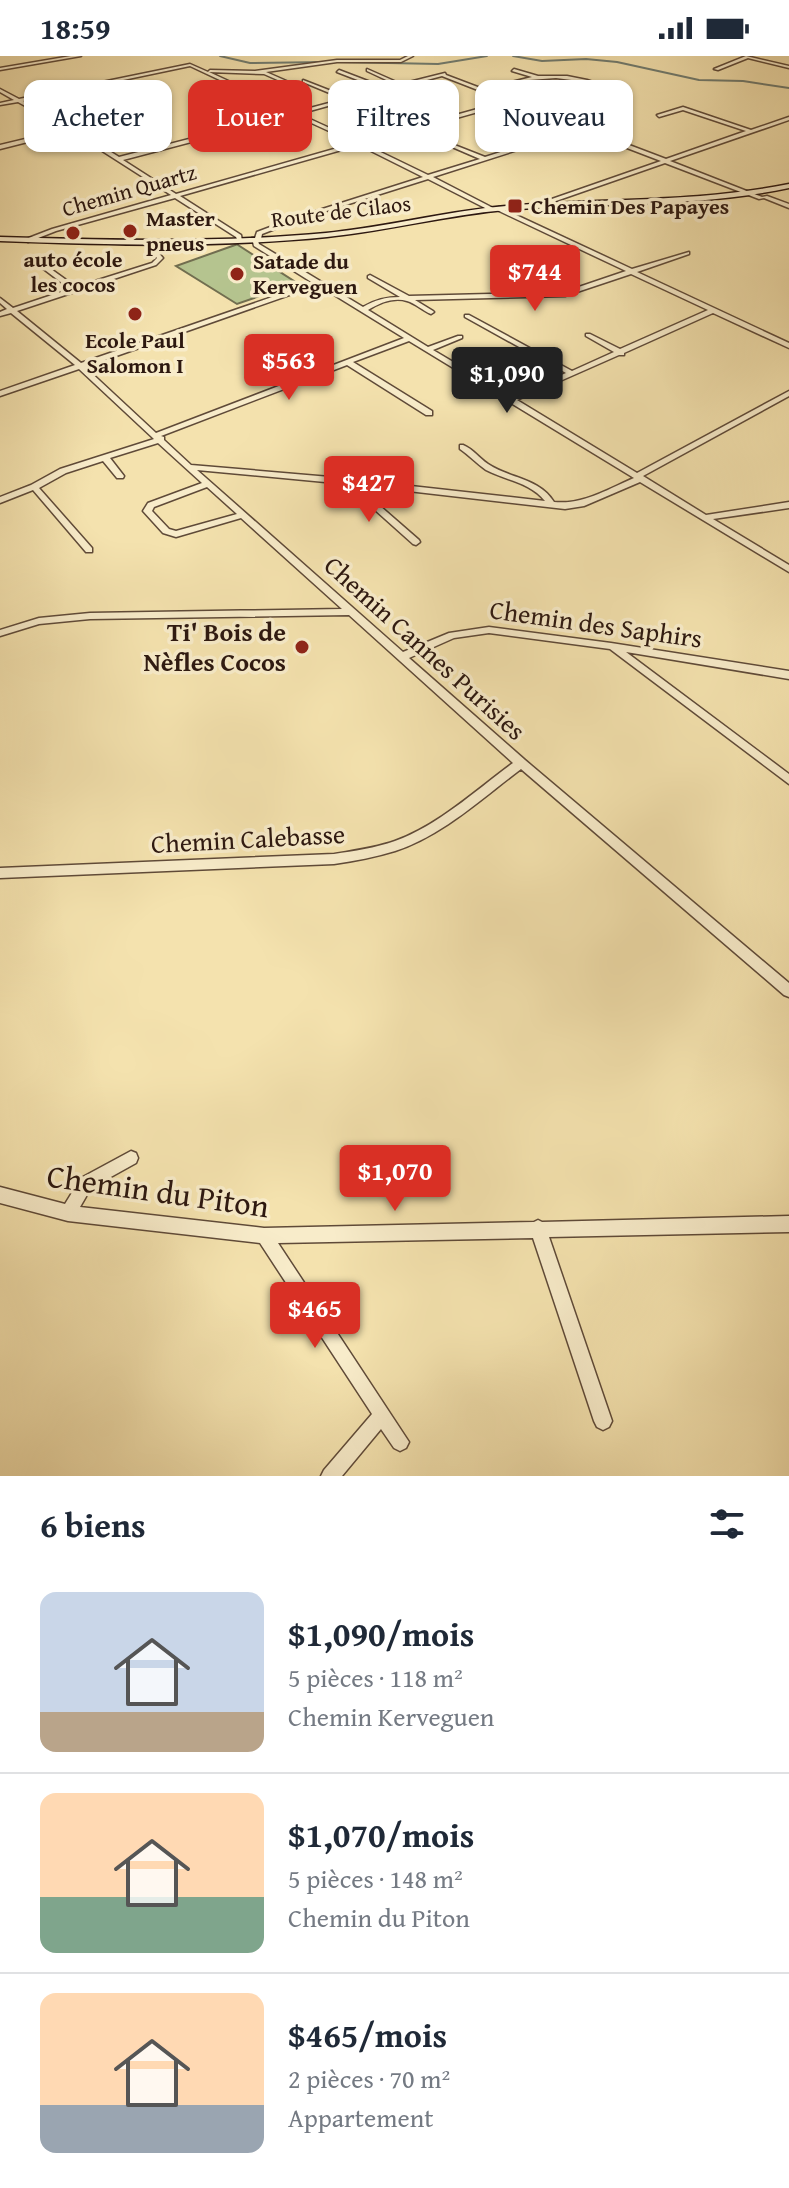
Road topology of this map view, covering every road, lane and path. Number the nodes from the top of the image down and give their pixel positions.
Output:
1 (79, 56) edge
2 (411, 56) edge
3 (748, 56) edge
4 (789, 67) edge
5 (0, 69) edge
6 (716, 69) dead end
7 (369, 70) dead end
8 (514, 70) dead end
9 (206, 71) junction
10 (339, 71) dead end
11 (257, 72) junction
12 (536, 77) junction
13 (225, 80) edge
14 (278, 80) edge
15 (361, 80) edge
16 (390, 80) edge
17 (420, 80) edge
18 (459, 80) edge
19 (522, 80) edge
20 (545, 80) edge
21 (585, 80) edge
22 (0, 90) edge
23 (17, 101) junction
24 (0, 104) edge
25 (24, 105) edge
26 (659, 116) dead end
27 (789, 118) edge
28 (750, 132) junction
29 (24, 141) edge
30 (188, 142) edge
31 (0, 147) edge
32 (459, 148) edge
33 (633, 148) edge
34 (108, 152) edge
35 (328, 152) edge
36 (378, 152) edge
37 (507, 152) edge
38 (119, 159) junction
39 (485, 159) junction
40 (667, 161) junction
41 (430, 177) junction
42 (789, 188) edge
43 (176, 195) junction
44 (760, 196) junction
45 (547, 206) junction
46 (789, 206) edge
47 (495, 209) junction
48 (0, 239) edge
49 (256, 239) junction
50 (28, 240) junction
51 (240, 240) junction
52 (147, 243) junction
53 (687, 253) dead end
54 (35, 260) dead end
55 (633, 272) junction
56 (370, 277) dead end
57 (318, 283) junction
58 (75, 290) junction
59 (408, 299) junction
60 (0, 300) edge
61 (364, 310) junction
62 (714, 310) junction
63 (12, 311) junction
64 (431, 312) dead end
65 (0, 314) edge
66 (467, 316) dead end
67 (588, 335) dead end
68 (460, 337) dead end
69 (410, 338) junction
70 (789, 346) edge
71 (428, 349) junction
72 (621, 353) junction
73 (348, 362) junction
74 (81, 367) junction
75 (572, 374) junction
76 (789, 393) edge
77 (0, 394) edge
78 (512, 400) junction
79 (429, 413) dead end
80 (159, 437) junction
81 (463, 447) dead end
82 (105, 458) junction
83 (189, 467) junction
84 (120, 476) dead end
85 (638, 478) junction
86 (208, 484) junction
87 (350, 484) junction
88 (34, 487) junction
89 (0, 500) edge
90 (551, 504) junction
91 (789, 505) edge
92 (243, 515) junction
93 (704, 518) junction
94 (416, 542) dead end
95 (89, 550) dead end
96 (789, 569) edge
97 (352, 612) junction
98 (0, 633) edge
99 (611, 646) junction
100 (402, 657) junction
101 (789, 675) edge
102 (521, 763) junction
103 (789, 780) edge
104 (0, 873) edge
105 (789, 991) edge
106 (131, 1158) dead end
107 (0, 1195) edge
108 (68, 1213) junction
109 (789, 1224) edge
110 (538, 1228) junction
111 (264, 1236) junction
112 (382, 1415) junction
113 (603, 1421) dead end
114 (400, 1442) dead end
115 (330, 1476) edge

1 - 5 street
2 - 11 street
3 - 4 street
3 - 6 street
7 - 16 street
8 - 12 street
9 - 11 street
9 - 13 street
9 - 23 street
10 - 15 street
11 - 14 street
12 - 19 street
12 - 20 street
12 - 21 street
17 - 18 street
22 - 23 street
23 - 24 street
23 - 25 street
26 - 28 street
27 - 28 street
28 - 40 street
29 - 31 street
30 - 38 street
32 - 39 street
33 - 40 street
34 - 38 street
35 - 43 street, Chemin Quartz
36 - 41 street
37 - 39 street
38 - 43 street
39 - 41 street
40 - 44 street
40 - 45 street
41 - 47 street
41 - 49 street
42 - 44 main road, Route de Cilaos
43 - 50 street, Chemin Quartz
43 - 51 street
44 - 45 main road, Route de Cilaos
44 - 46 street
45 - 47 main road, Route de Cilaos
47 - 49 main road, Route de Cilaos
47 - 55 street
48 - 50 main road, Route de Cilaos
49 - 51 main road, Route de Cilaos
49 - 57 street
50 - 52 main road, Route de Cilaos
51 - 52 main road, Route de Cilaos
52 - 58 street
53 - 55 street
54 - 58 street
55 - 59 street
55 - 62 street
56 - 59 street
57 - 61 street
57 - 74 street
58 - 63 street
59 - 61 street
59 - 64 street
60 - 63 street, Chemin Cannes Purisies
61 - 69 street
62 - 70 street
62 - 72 street
63 - 65 street
63 - 74 street, Chemin Cannes Purisies
66 - 75 street
67 - 72 street
68 - 71 street
69 - 71 street
69 - 73 street
71 - 78 street
72 - 75 street
73 - 79 street
73 - 80 street
74 - 77 street
74 - 80 street, Chemin Cannes Purisies
75 - 78 street
76 - 85 street
78 - 85 street
80 - 82 street
80 - 83 street, Chemin Cannes Purisies
81 - 90 street
82 - 84 street
82 - 88 street
83 - 86 street, Chemin Cannes Purisies
83 - 87 street
85 - 90 street
85 - 93 street
86 - 92 street, Chemin Cannes Purisies
86 - 92 street
87 - 90 street
87 - 94 street
88 - 89 street
88 - 95 street
91 - 93 street
92 - 97 street, Chemin Cannes Purisies
93 - 96 street
97 - 98 street
97 - 100 street, Chemin Cannes Purisies
99 - 100 street, Chemin des Saphirs
99 - 101 street, Chemin des Saphirs
99 - 103 street
100 - 102 street, Chemin Cannes Purisies
102 - 104 street, Chemin Calebasse
102 - 105 street, Chemin Cannes Purisies
106 - 108 street
107 - 108 street, Chemin du Piton
108 - 111 street, Chemin du Piton
109 - 110 street, Chemin du Piton
110 - 111 street, Chemin du Piton
110 - 113 street
111 - 112 street
112 - 114 street
112 - 115 street

